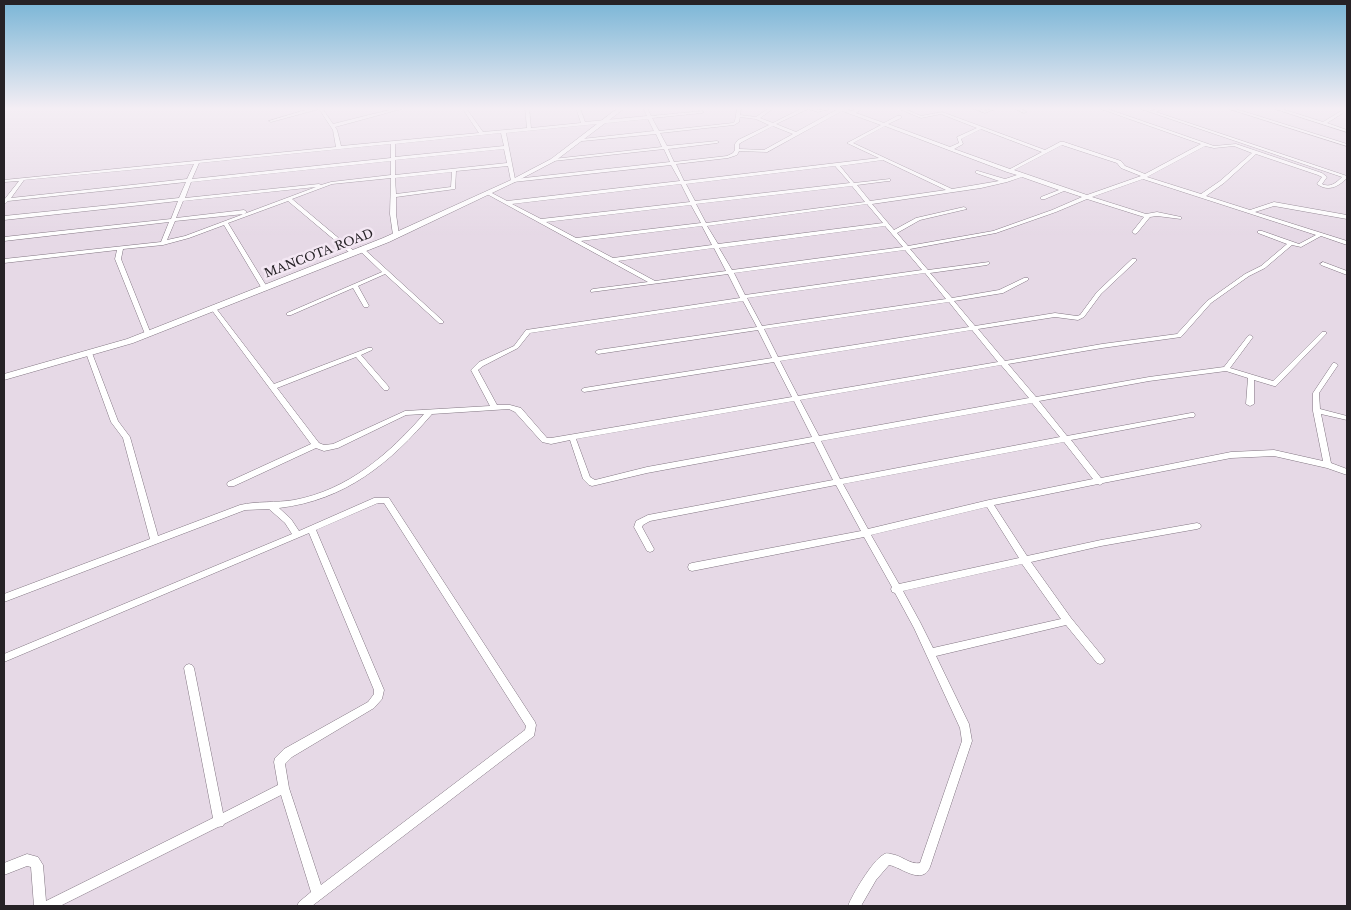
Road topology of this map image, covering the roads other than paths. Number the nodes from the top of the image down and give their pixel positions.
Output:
1 (314, 150) edge
2 (393, 150) edge
3 (473, 150) edge
4 (507, 150) edge
5 (567, 150) edge
6 (643, 150) edge
7 (667, 150) edge
8 (737, 150) edge
9 (743, 150) edge
10 (765, 150) edge
11 (954, 150) edge
12 (1042, 150) edge
13 (1049, 150) edge
14 (1085, 150) edge
15 (1192, 150) edge
16 (1250, 150) edge
17 (1268, 150) edge
18 (863, 151) joint
19 (1046, 152) junction
20 (1255, 152) junction
21 (393, 159) junction
22 (884, 159) junction
23 (553, 160) junction
24 (197, 162) junction
25 (510, 164) junction
26 (673, 164) junction
27 (848, 164) junction
28 (837, 165) junction
29 (454, 170) junction
30 (1009, 171) junction
31 (978, 172) dead end
32 (1022, 175) junction
33 (392, 177) junction
34 (1144, 177) junction
35 (23, 179) junction
36 (191, 180) junction
37 (888, 180) dead end
38 (4, 181) edge
39 (513, 181) junction
40 (1005, 182) junction
41 (331, 183) junction
42 (683, 183) junction
43 (853, 184) junction
44 (950, 190) junction
45 (1063, 190) junction
46 (488, 193) junction
47 (393, 196) junction
48 (1202, 196) junction
49 (1043, 198) dead end
50 (1088, 198) junction
51 (182, 199) junction
52 (289, 199) junction
53 (5, 202) edge
54 (694, 202) junction
55 (507, 203) junction
56 (870, 203) junction
57 (964, 209) dead end
58 (256, 211) junction
59 (1252, 211) junction
60 (1148, 216) junction
61 (1347, 217) edge
62 (4, 218) edge
63 (1179, 218) dead end
64 (172, 220) junction
65 (541, 221) junction
66 (225, 223) junction
67 (703, 224) junction
68 (886, 224) junction
69 (894, 232) junction
70 (1135, 232) dead end
71 (1260, 232) dead end
72 (396, 235) junction
73 (1319, 235) junction
74 (4, 239) edge
75 (575, 240) junction
76 (163, 243) junction
77 (1347, 243) edge
78 (1290, 244) junction
79 (715, 246) junction
80 (120, 248) junction
81 (907, 248) junction
82 (361, 249) junction
83 (352, 252) junction
84 (612, 260) junction
85 (1134, 260) dead end
86 (4, 261) edge
87 (987, 264) dead end
88 (1323, 264) dead end
89 (730, 271) junction
90 (386, 272) junction
91 (926, 272) junction
92 (1347, 273) edge
93 (1026, 279) dead end
94 (653, 282) junction
95 (354, 285) junction
96 (264, 287) junction
97 (593, 291) dead end
98 (743, 298) junction
99 (950, 300) junction
100 (366, 306) dead end
101 (213, 308) junction
102 (289, 314) dead end
103 (441, 322) dead end
104 (760, 327) junction
105 (973, 328) junction
106 (1324, 333) dead end
107 (148, 334) junction
108 (1250, 336) dead end
109 (370, 349) dead end
110 (598, 352) dead end
111 (89, 353) junction
112 (357, 354) junction
113 (776, 360) junction
114 (1004, 364) junction
115 (1335, 365) dead end
116 (1226, 369) junction
117 (4, 377) edge
118 (1251, 377) junction
119 (273, 387) junction
120 (386, 388) dead end
121 (584, 390) dead end
122 (794, 398) junction
123 (1034, 400) junction
124 (1250, 404) dead end
125 (495, 408) junction
126 (1316, 411) junction
127 (430, 412) junction
128 (1191, 415) dead end
129 (1347, 418) edge
130 (572, 437) junction
131 (816, 438) junction
132 (1066, 440) junction
133 (316, 445) junction
134 (1328, 465) junction
135 (1347, 472) edge
136 (838, 482) junction
137 (1100, 482) junction
138 (231, 484) dead end
139 (989, 503) junction
140 (272, 506) junction
141 (1197, 526) dead end
142 (311, 529) junction
143 (865, 533) junction
144 (297, 535) junction
145 (155, 540) junction
146 (650, 549) dead end
147 (1025, 561) junction
148 (692, 567) dead end
149 (895, 589) junction
150 (4, 598) edge
151 (1068, 621) junction
152 (930, 653) junction
153 (4, 658) edge
154 (1100, 660) dead end
155 (189, 668) dead end
156 (284, 788) junction
157 (219, 822) junction
158 (4, 870) edge
159 (318, 895) junction
160 (40, 906) edge
161 (48, 906) edge
162 (303, 906) edge
163 (854, 906) edge

1 - 24 street
2 - 21 street
3 - 21 street
4 - 25 street
5 - 23 main road, MANCOTA ROAD
6 - 23 street
7 - 26 street
8 - 26 street
9 - 10 street
11 - 30 street
12 - 19 street
13 - 19 street
14 - 34 street
15 - 34 street
16 - 20 street
17 - 20 street
18 - 22 street
18 - 27 street
19 - 30 street
20 - 48 street
21 - 33 street
21 - 36 street
22 - 27 street
22 - 44 street
23 - 39 main road, MANCOTA ROAD
24 - 35 street
24 - 36 street
25 - 29 street
25 - 39 street
26 - 39 street
26 - 42 street
27 - 28 street
28 - 42 street
28 - 43 street
29 - 33 street
29 - 47 street
30 - 32 street
31 - 40 street
32 - 40 street
32 - 45 street
33 - 41 street
33 - 47 street
34 - 48 street
34 - 50 street
35 - 38 street
35 - 53 street
36 - 51 street
36 - 53 street
37 - 43 street
39 - 46 main road, MANCOTA ROAD
40 - 44 street
41 - 51 street
41 - 52 street
42 - 54 street
42 - 55 street
43 - 54 street
43 - 56 street
44 - 56 street
45 - 49 street
45 - 50 street
46 - 55 street
46 - 72 main road, MANCOTA ROAD
47 - 72 street
48 - 59 street
50 - 60 street
50 - 81 street
51 - 62 street
51 - 64 street
52 - 58 street
52 - 83 street
54 - 65 street
54 - 67 street
55 - 65 street
56 - 67 street
56 - 68 street
57 - 69 street
58 - 64 street
58 - 66 street
59 - 61 street
59 - 73 street
60 - 63 street
60 - 70 street
64 - 74 street
64 - 76 street
65 - 75 street
66 - 76 street
66 - 96 street
67 - 75 street
67 - 79 street
68 - 69 street
68 - 79 street
69 - 81 street
71 - 78 street
72 - 82 main road, MANCOTA ROAD
73 - 77 street
73 - 78 street
75 - 84 street
76 - 80 street
78 - 114 street
79 - 84 street
79 - 89 street
80 - 86 street
80 - 107 street
81 - 89 street
81 - 91 street
82 - 83 main road, MANCOTA ROAD
82 - 90 street
83 - 96 main road, MANCOTA ROAD
84 - 94 street
85 - 105 street
87 - 91 street
88 - 92 street
89 - 94 street
89 - 98 street
90 - 95 street
90 - 103 street
91 - 98 street
91 - 99 street
93 - 99 street
94 - 97 street
95 - 100 street
95 - 102 street
96 - 101 main road, MANCOTA ROAD
98 - 104 street
98 - 125 street
99 - 104 street
99 - 105 street
101 - 107 main road, MANCOTA ROAD
101 - 119 street
104 - 110 street
104 - 113 street
105 - 113 street
105 - 114 street
106 - 118 street
107 - 111 main road, MANCOTA ROAD
108 - 116 street
109 - 112 street
111 - 117 main road, MANCOTA ROAD
111 - 145 street
112 - 119 street
112 - 120 street
113 - 121 street
113 - 122 street
114 - 122 street
114 - 123 street
115 - 126 street
116 - 118 street
116 - 123 street
118 - 124 street
119 - 133 street
122 - 130 street
122 - 131 street
123 - 131 street
123 - 132 street
125 - 127 street
125 - 130 street
126 - 129 street
126 - 134 street
127 - 133 street
127 - 140 street
128 - 132 street
130 - 131 street
131 - 136 street
132 - 136 street
132 - 137 street
133 - 138 street
134 - 135 street
134 - 137 street
136 - 143 street
136 - 146 street
137 - 139 street
139 - 143 street
139 - 147 street
140 - 144 street
140 - 145 street
141 - 147 street
142 - 144 street
142 - 156 street
142 - 159 street
143 - 148 street
143 - 149 street
144 - 153 street
145 - 150 street
147 - 149 street
147 - 151 street
149 - 152 street
151 - 152 street
151 - 154 street
152 - 163 street
155 - 157 street
156 - 157 street
156 - 159 street
157 - 161 street
158 - 160 street
159 - 162 street

